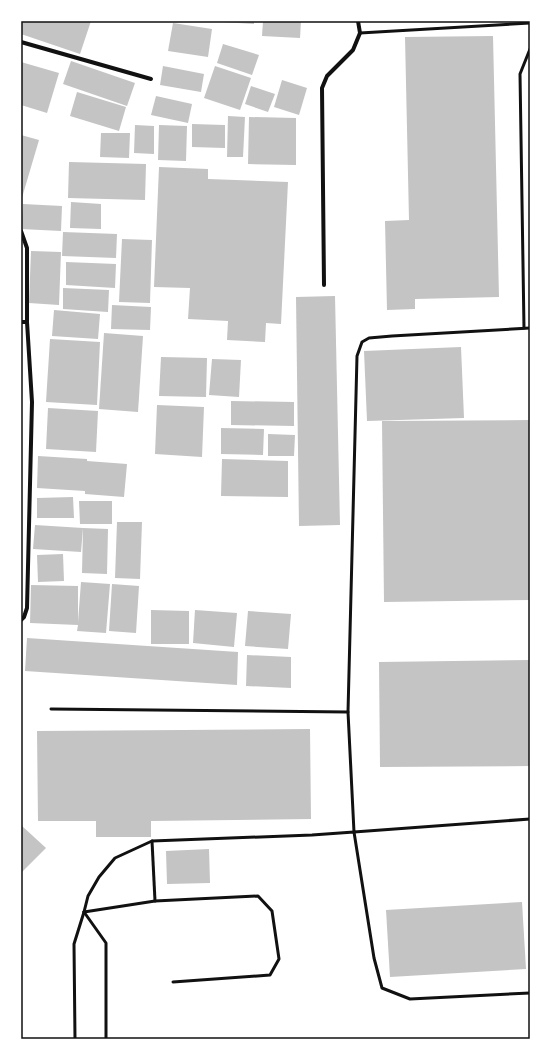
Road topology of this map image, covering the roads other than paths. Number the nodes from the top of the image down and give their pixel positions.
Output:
1 (358, 21) edge
2 (530, 23) edge
3 (360, 33) junction
4 (21, 42) edge
5 (530, 50) edge
6 (151, 79) dead end
7 (21, 231) edge
8 (324, 285) dead end
9 (21, 322) edge
10 (27, 322) junction
11 (524, 328) junction
12 (530, 328) edge
13 (21, 620) edge
14 (51, 709) dead end
15 (348, 712) junction
16 (530, 819) edge
17 (354, 832) junction
18 (152, 841) junction
19 (155, 901) junction
20 (84, 912) junction
21 (173, 982) dead end
22 (530, 994) edge
23 (75, 1039) edge
24 (106, 1039) edge

1 - 3 street
2 - 3 lane
3 - 8 street
4 - 6 street
5 - 11 lane
7 - 10 street
9 - 10 street
10 - 13 street
11 - 12 lane
11 - 15 lane
14 - 15 lane
15 - 17 lane
16 - 17 lane
17 - 18 lane
17 - 22 lane
18 - 19 lane
18 - 20 lane
19 - 20 lane
19 - 21 lane
20 - 23 lane
20 - 24 lane

